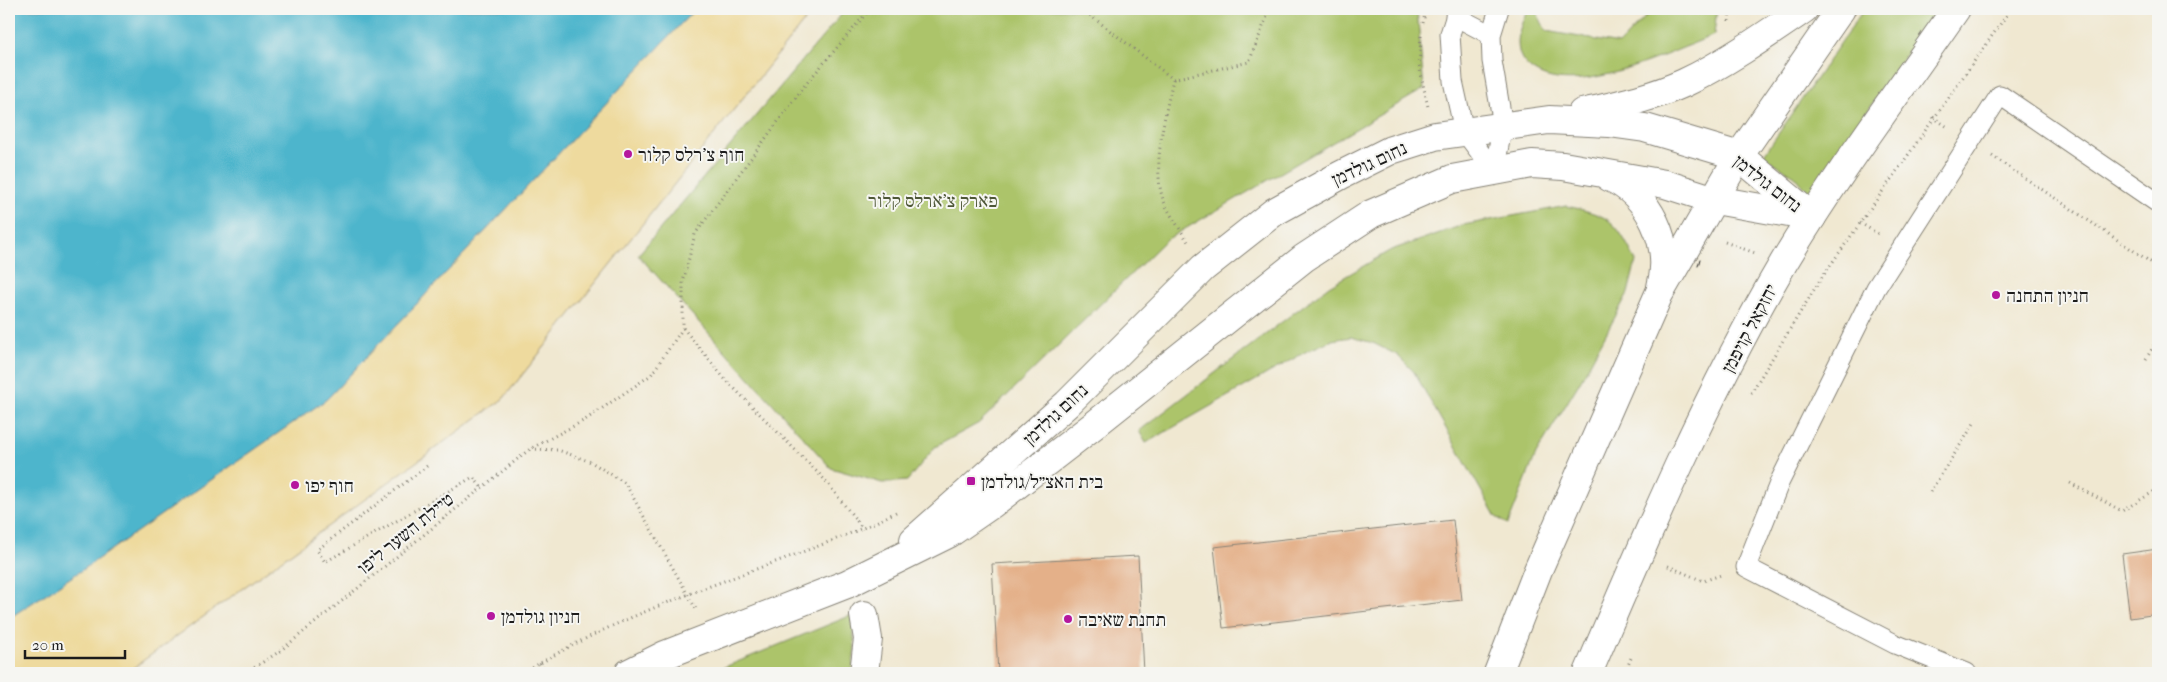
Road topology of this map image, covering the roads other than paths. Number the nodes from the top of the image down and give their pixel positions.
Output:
1 (1499, 9) edge
2 (1804, 9) edge
3 (1841, 9) edge
4 (1956, 9) edge
5 (1456, 12) edge
6 (1491, 35) junction
7 (1549, 120) junction
8 (1503, 125) junction
9 (1464, 131) junction
10 (1739, 156) junction
11 (1594, 170) junction
12 (1494, 171) junction
13 (1715, 200) junction
14 (2158, 203) edge
15 (1812, 217) junction
16 (1659, 294) junction
17 (879, 569) junction
18 (864, 615) dead end
19 (629, 673) edge
20 (864, 673) edge
21 (1498, 673) edge
22 (1588, 673) edge
23 (1967, 673) edge

1 - 6 lane
2 - 7 main road
3 - 10 main road
4 - 15 main road, יחזקאל קויפמן
5 - 6 lane
5 - 9 lane
6 - 8 lane
7 - 8 main road, נחום גולדמן
7 - 10 main road, נחום גולדמן
8 - 9 main road, נחום גולדמן
8 - 12 lane
9 - 12 lane
9 - 17 main road, נחום גולדמן
10 - 13 main road
10 - 15 main road, נחום גולדמן
11 - 12 main road, נחום גולדמן
11 - 13 main road, נחום גולדמן
11 - 16 main road
12 - 17 main road, נחום גולדמן
13 - 15 main road, נחום גולדמן
13 - 16 main road
14 - 23 lane
15 - 22 main road, יחזקאל קויפמן
16 - 21 main road
17 - 19 main road, נחום גולדמן
18 - 20 main road

